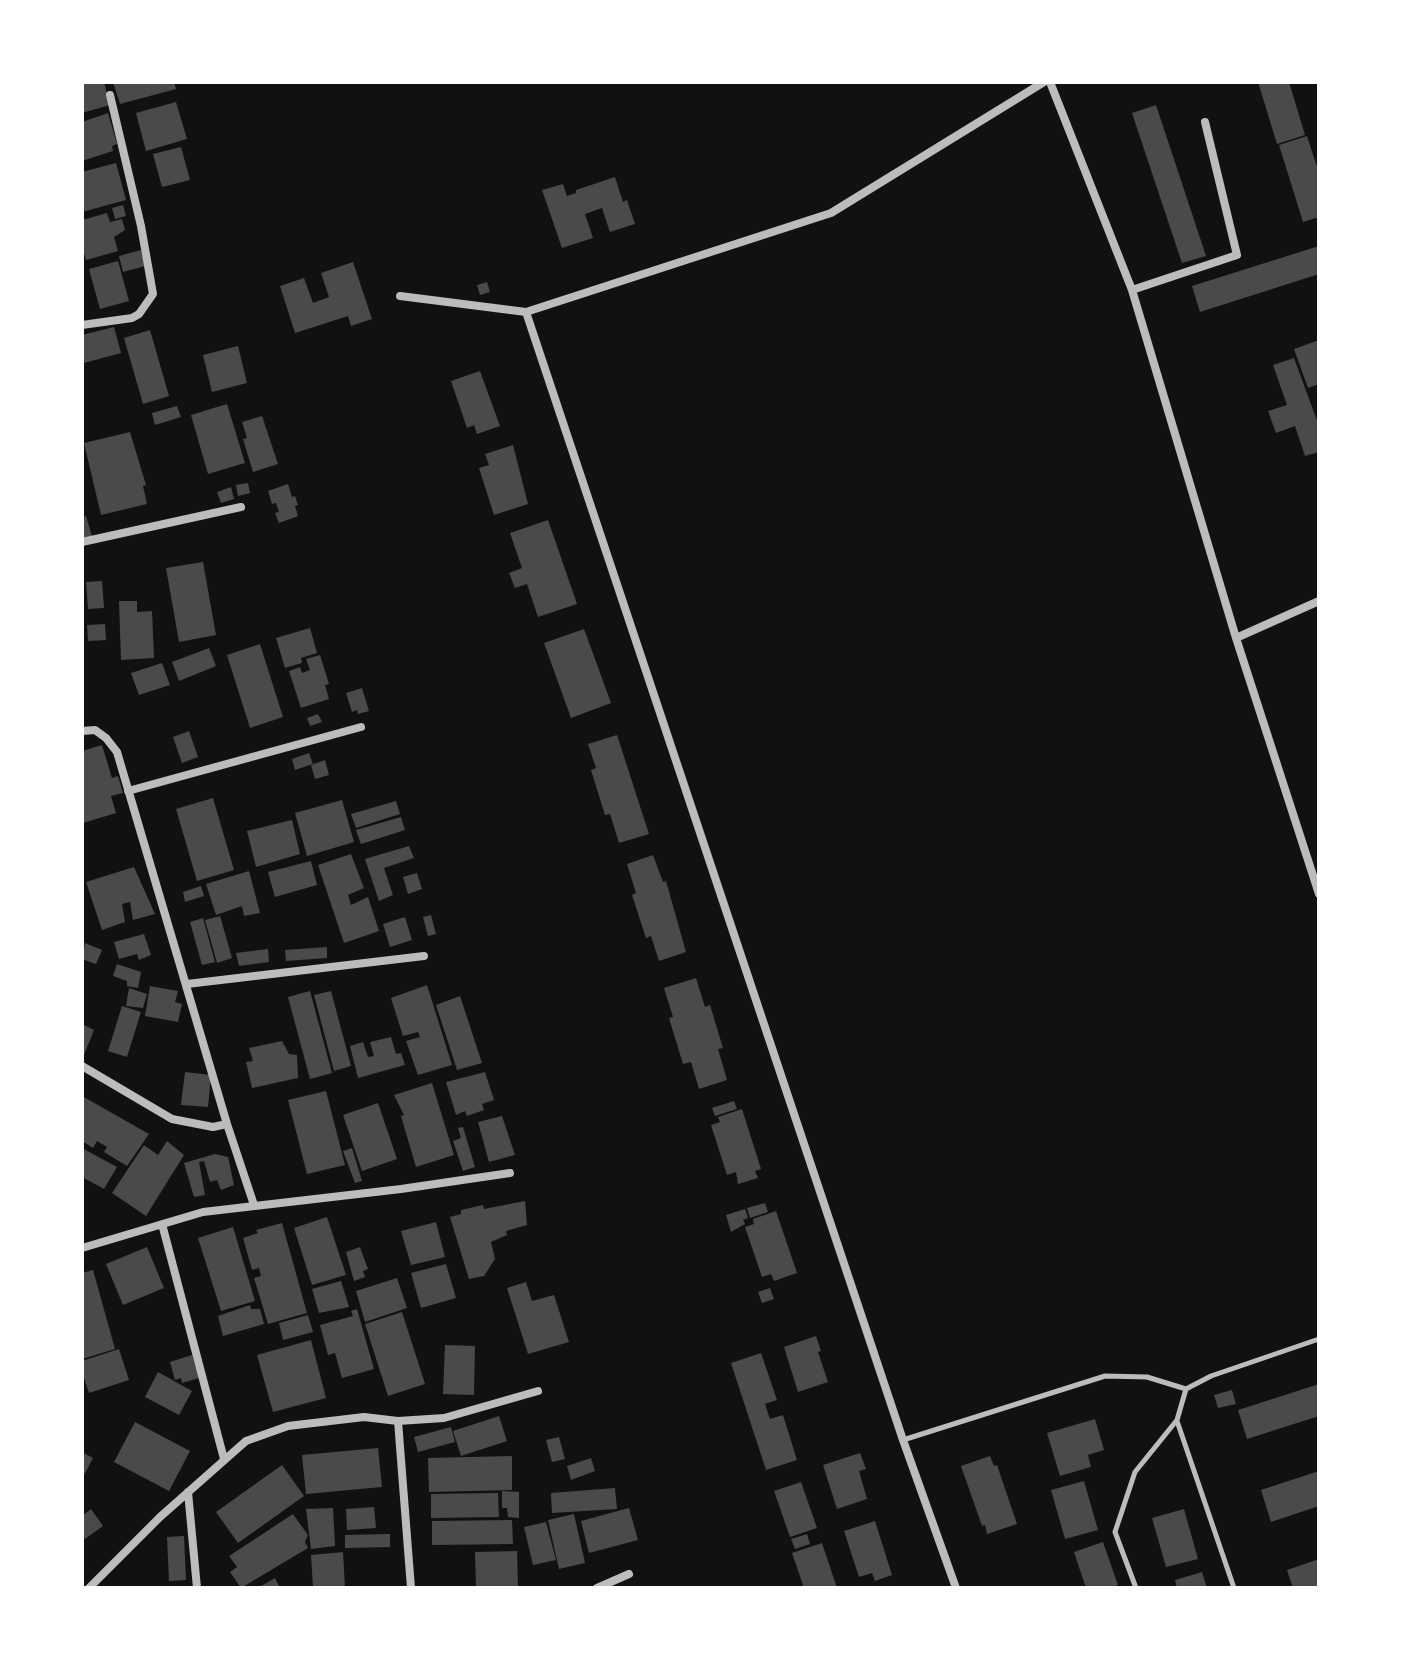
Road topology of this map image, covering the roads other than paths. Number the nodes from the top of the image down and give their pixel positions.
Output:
1 (1044, 82) edge
2 (1050, 82) edge
3 (110, 95) dead end
4 (1205, 122) dead end
5 (1132, 290) junction
6 (400, 296) dead end
7 (526, 312) junction
8 (82, 325) edge
9 (241, 507) dead end
10 (82, 542) edge
11 (1319, 601) edge
12 (1236, 638) junction
13 (361, 727) dead end
14 (82, 731) edge
15 (128, 791) junction
16 (1319, 894) edge
17 (424, 956) dead end
18 (187, 984) junction
19 (82, 1066) edge
20 (227, 1124) junction
21 (510, 1173) dead end
22 (254, 1205) junction
23 (162, 1224) junction
24 (82, 1248) edge
25 (1319, 1339) edge
26 (1186, 1389) junction
27 (538, 1391) dead end
28 (1177, 1420) junction
29 (398, 1421) junction
30 (903, 1440) junction
31 (224, 1459) junction
32 (188, 1492) junction
33 (629, 1574) dead end
34 (89, 1588) edge
35 (197, 1588) edge
36 (411, 1588) edge
37 (597, 1588) edge
38 (956, 1588) edge
39 (1136, 1588) edge
40 (1234, 1588) edge

1 - 7 street
2 - 5 street
3 - 8 street
4 - 5 street
5 - 12 street
6 - 7 street
7 - 30 street
9 - 10 street
11 - 12 street
12 - 16 street
13 - 15 street
14 - 15 street
15 - 18 street
17 - 18 street
18 - 20 street
19 - 20 street
20 - 22 street
21 - 22 street
22 - 23 street
23 - 24 street
23 - 31 street
25 - 26 lane
26 - 28 lane
26 - 30 lane
27 - 29 street
28 - 39 lane
28 - 40 lane
29 - 31 street
29 - 36 street
30 - 38 street
31 - 32 street
32 - 34 street
32 - 35 street
33 - 37 street

